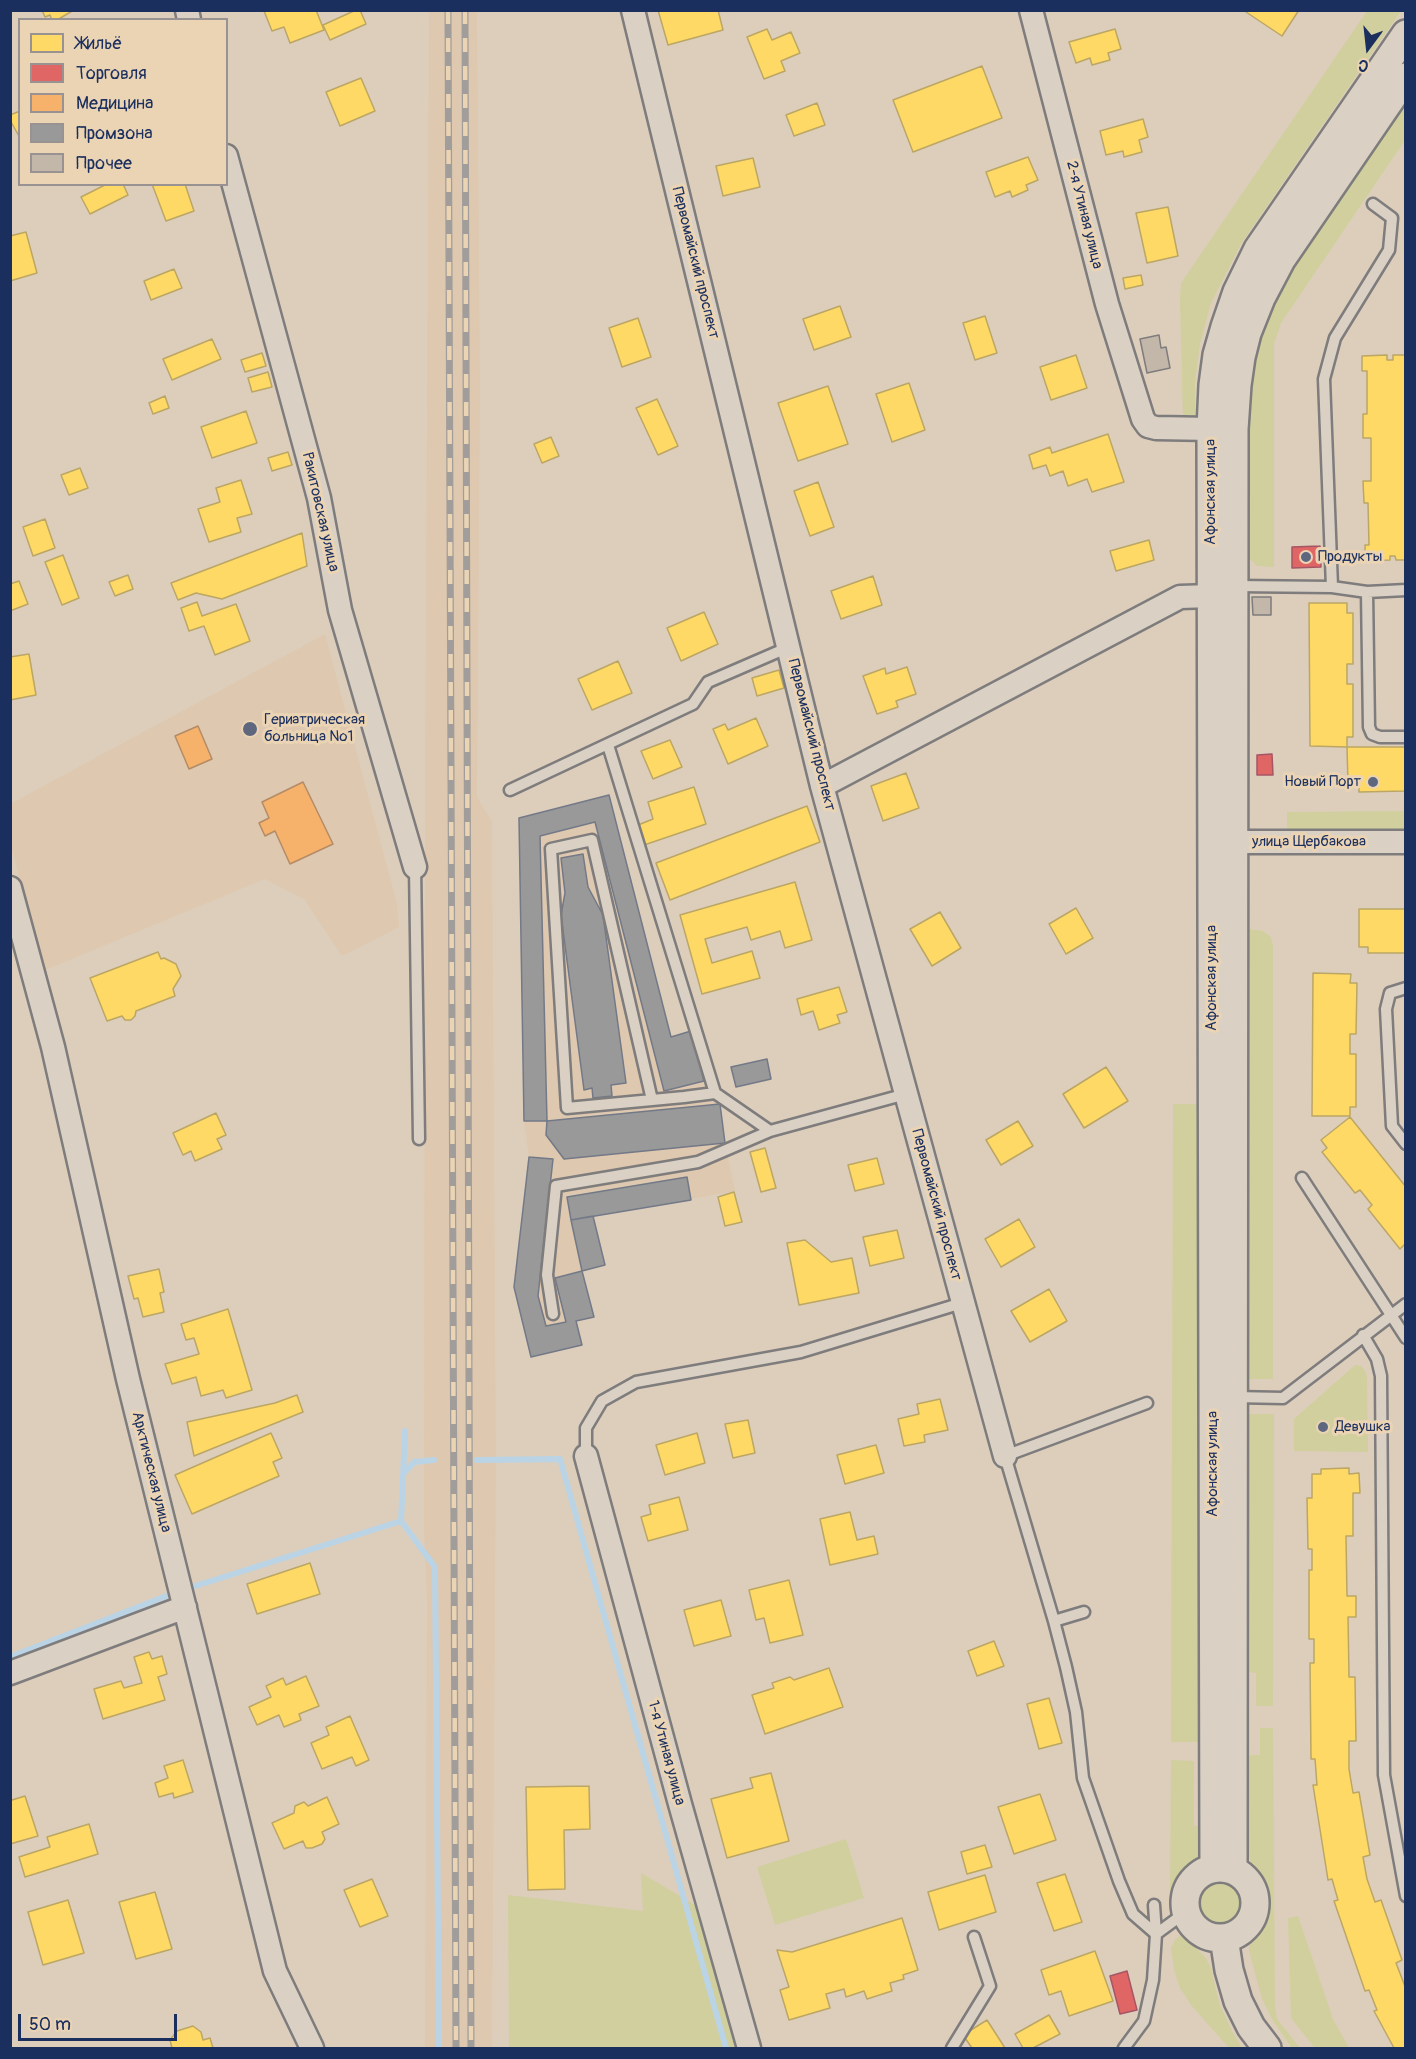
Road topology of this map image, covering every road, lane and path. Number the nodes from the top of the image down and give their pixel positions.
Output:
1 (633, 10) edge
2 (1031, 10) edge
3 (1406, 34) edge
4 (1398, 66) edge
5 (228, 163) edge
6 (1373, 204) dead end
7 (1222, 429) junction
8 (1332, 587) junction
9 (1406, 590) edge
10 (1223, 591) junction
11 (1367, 592) junction
12 (789, 646) junction
13 (1406, 737) edge
14 (608, 745) junction
15 (822, 786) junction
16 (510, 790) dead end
17 (1223, 842) junction
18 (1406, 842) edge
19 (414, 867) joint
20 (10, 888) edge
21 (1406, 988) edge
22 (715, 1093) junction
23 (906, 1094) junction
24 (652, 1100) junction
25 (770, 1131) junction
26 (419, 1139) dead end
27 (1406, 1144) edge
28 (1302, 1178) dead end
29 (962, 1302) junction
30 (1406, 1304) edge
31 (1391, 1313) junction
32 (554, 1314) dead end
33 (1363, 1335) junction
34 (1406, 1338) edge
35 (1223, 1396) junction
36 (1146, 1403) dead end
37 (586, 1456) joint
38 (1005, 1456) junction
39 (185, 1607) junction
40 (1084, 1612) dead end
41 (1054, 1621) junction
42 (10, 1674) edge
43 (1224, 1869) junction
44 (1406, 1896) edge
45 (1154, 1905) dead end
46 (1186, 1912) junction
47 (1156, 1934) junction
48 (974, 1937) dead end
49 (1224, 1938) junction
50 (312, 2049) edge
51 (749, 2049) edge
52 (952, 2049) edge
53 (1124, 2049) edge
54 (1267, 2049) edge

1 - 12 street, Первомайский проспект
2 - 7 street, 2-я Утиная улица
3 - 4 street, Афонская улица
4 - 7 street, Афонская улица
5 - 19 street, Ракитовская улица
6 - 8 lane
7 - 10 street, Афонская улица
8 - 10 lane
8 - 11 lane
9 - 11 lane
10 - 15 street
10 - 17 street, Афонская улица
11 - 13 lane
12 - 14 lane
12 - 15 street, Первомайский проспект
14 - 16 lane
14 - 22 lane
15 - 23 street, Первомайский проспект
17 - 18 street, улица Щербакова
17 - 35 street, Афонская улица
19 - 26 lane
20 - 39 street, Арктическая улица
21 - 27 lane
22 - 24 lane
22 - 25 lane
23 - 25 lane
23 - 29 street, Первомайский проспект
24 - 24 lane
25 - 32 lane
28 - 31 lane
29 - 37 lane
29 - 38 street, Первомайский проспект
30 - 31 lane
31 - 33 lane
31 - 34 lane
33 - 35 lane
33 - 44 lane
35 - 43 street, Афонская улица
36 - 38 lane
37 - 51 street, 1-я Утиная улица
38 - 41 lane
39 - 42 street
39 - 50 street, Арктическая улица
40 - 41 lane
41 - 47 lane
43 - 46 street
43 - 49 street
45 - 47 lane
46 - 47 lane
46 - 49 street
47 - 53 lane
48 - 52 lane
49 - 54 street

